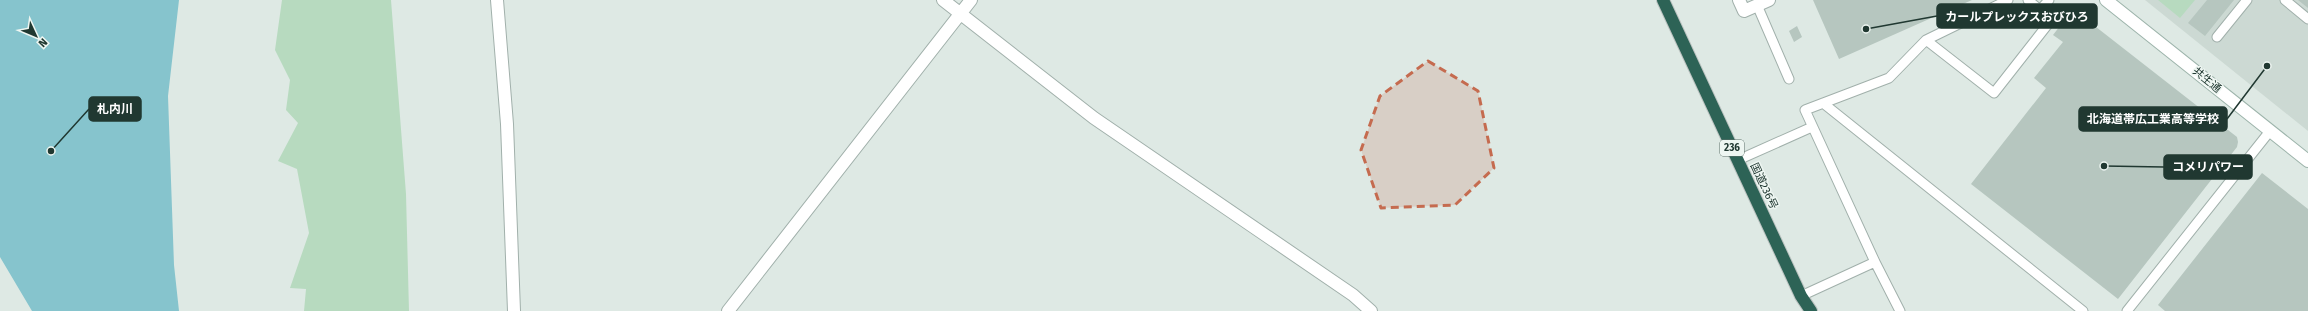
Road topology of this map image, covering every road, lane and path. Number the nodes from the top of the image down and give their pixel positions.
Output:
1 (497, 0) edge
2 (943, 0) edge
3 (971, 0) edge
4 (1664, 0) edge
5 (1739, 0) edge
6 (1769, 0) edge
7 (2008, 0) edge
8 (2028, 0) edge
9 (2049, 0) edge
10 (2106, 0) edge
11 (2247, 0) edge
12 (2285, 0) edge
13 (1757, 6) junction
14 (2040, 10) junction
15 (960, 14) junction
16 (2308, 19) edge
17 (2217, 37) dead end
18 (1926, 40) junction
19 (1789, 79) dead end
20 (1823, 103) junction
21 (1812, 127) junction
22 (2270, 131) junction
23 (1738, 160) junction
24 (2308, 161) edge
25 (1875, 262) junction
26 (1801, 296) junction
27 (2080, 310) edge
28 (514, 311) edge
29 (728, 311) edge
30 (1371, 311) edge
31 (1805, 311) edge
32 (1811, 311) edge
33 (1900, 311) edge
34 (2127, 311) edge

1 - 28 street
2 - 15 street
3 - 15 street
4 - 23 highway, 国道236号 / 236
5 - 13 street
6 - 13 street
7 - 18 lane
8 - 14 lane
9 - 14 lane
10 - 22 street, 共生通
11 - 17 lane
12 - 16 lane
13 - 19 lane
14 - 18 lane
15 - 29 street
15 - 30 street
18 - 20 lane
20 - 21 lane
20 - 27 lane
21 - 23 lane
21 - 25 lane
22 - 24 street, 共生通
22 - 34 lane
23 - 26 highway, 国道236号 / 236
25 - 26 lane
25 - 33 lane
26 - 31 highway, 国道236号 / 236
26 - 32 highway, 国道236号 / 236

